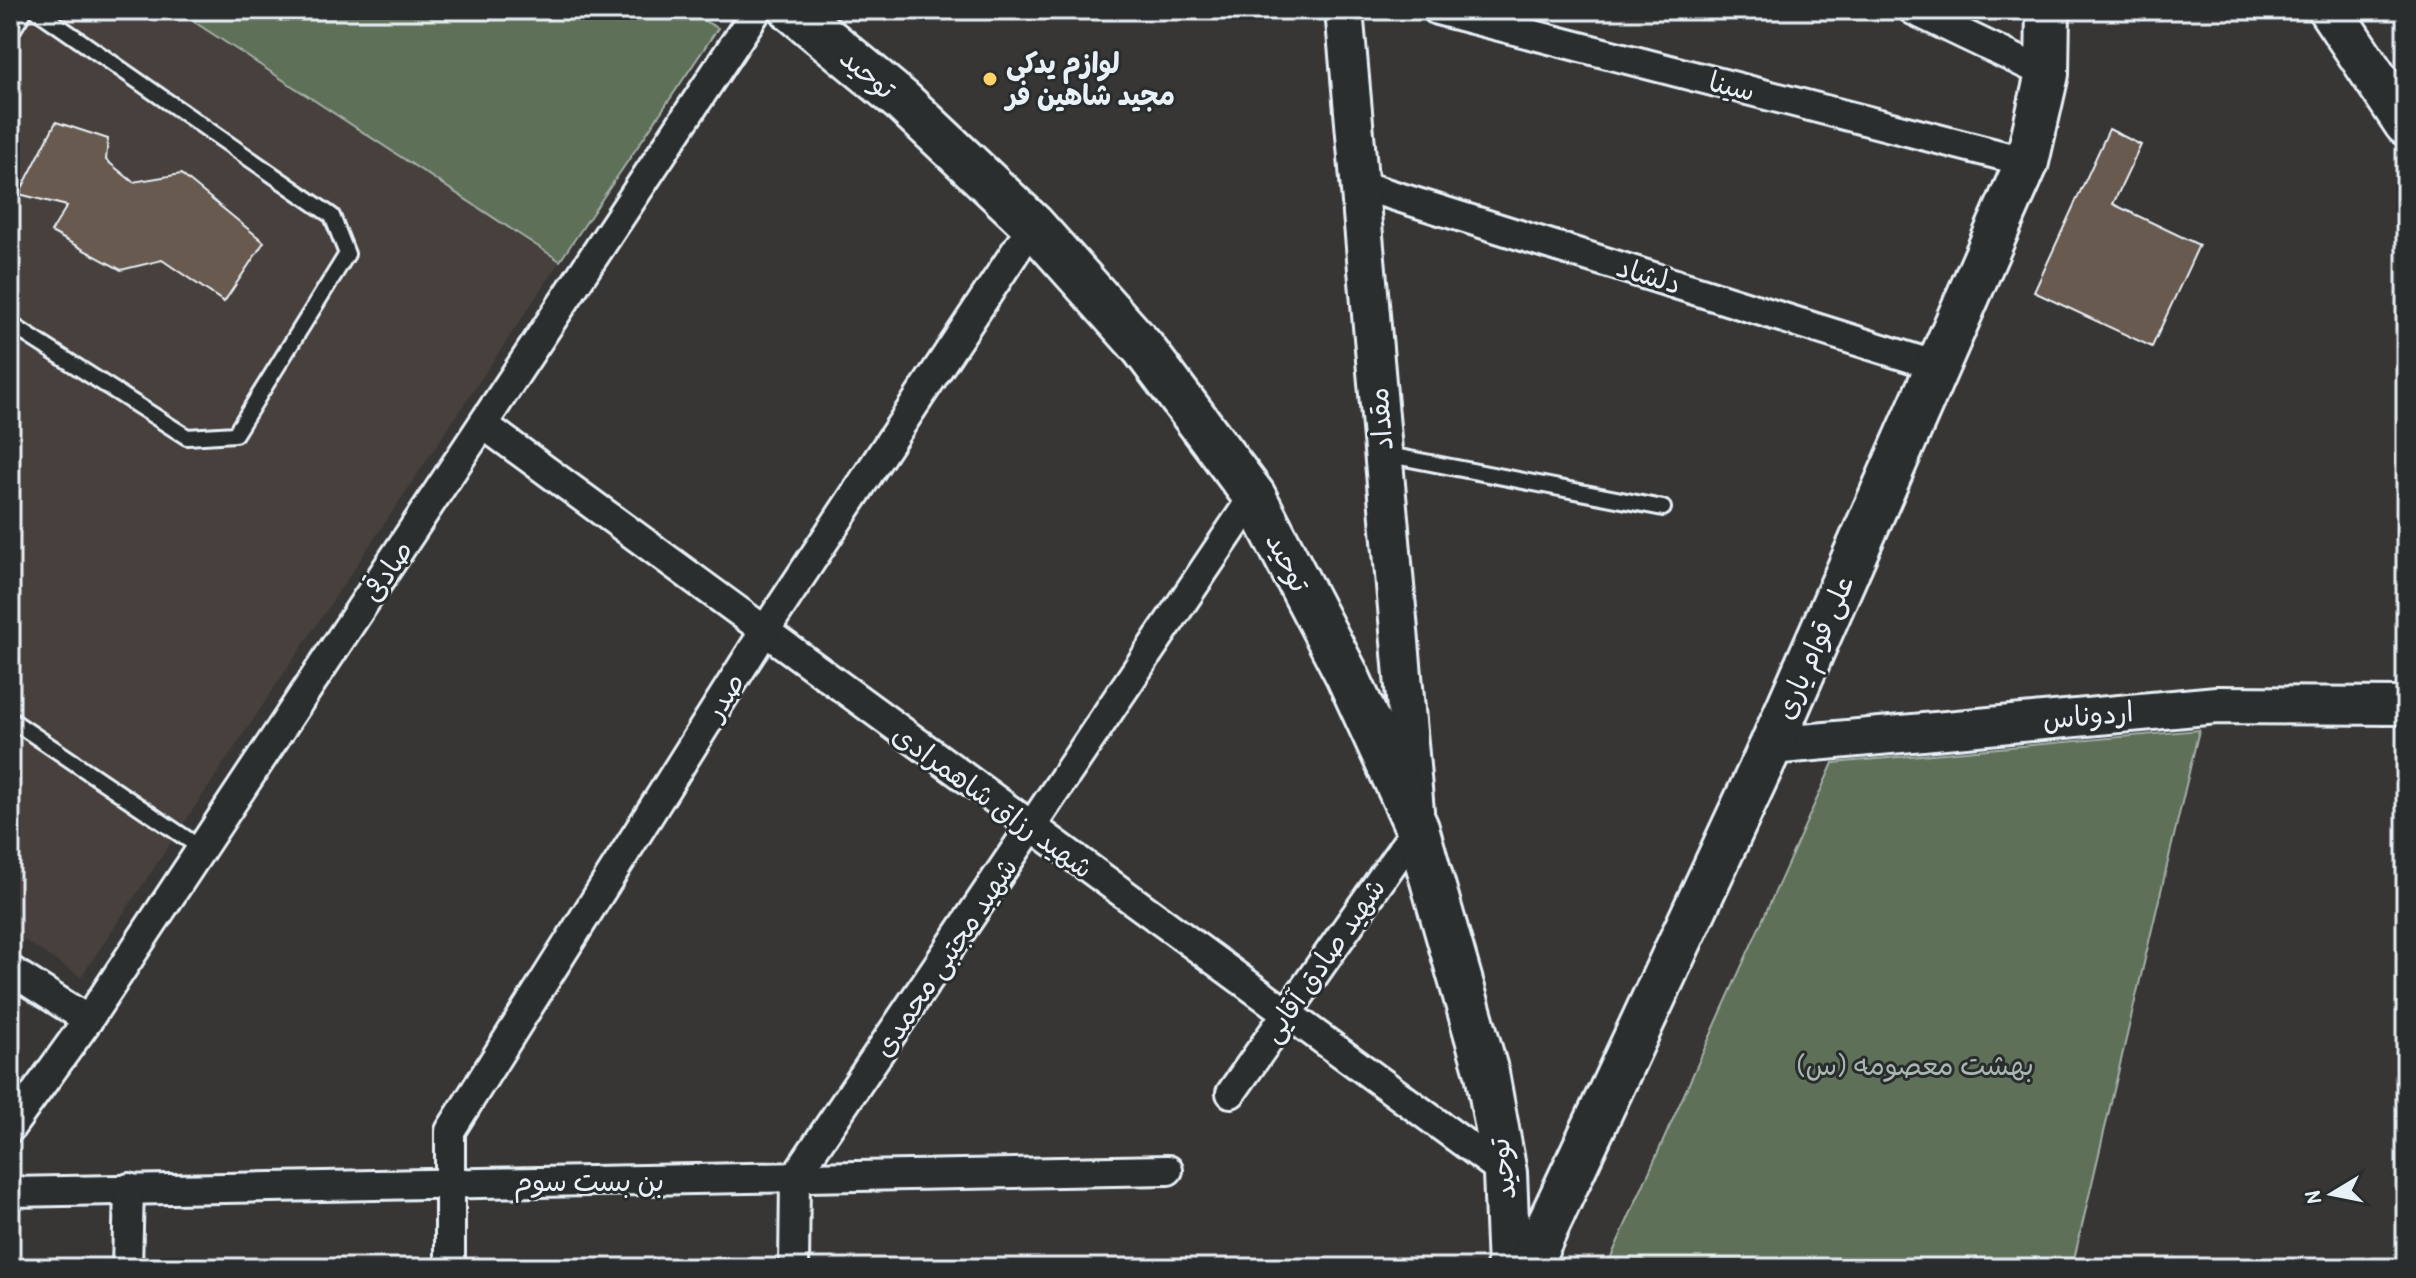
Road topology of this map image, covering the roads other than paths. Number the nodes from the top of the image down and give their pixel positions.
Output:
1 (25, 10) edge
2 (36, 10) edge
3 (757, 10) edge
4 (792, 10) edge
5 (1344, 10) edge
6 (1437, 10) edge
7 (1913, 10) edge
8 (2048, 10) edge
9 (2330, 10) edge
10 (10, 34) edge
11 (2047, 74) junction
12 (2406, 124) edge
13 (2027, 162) junction
14 (1360, 185) junction
15 (1033, 225) junction
16 (10, 324) edge
17 (1937, 366) junction
18 (484, 425) junction
19 (1383, 453) junction
20 (1254, 496) junction
21 (1663, 508) dead end
22 (764, 632) junction
23 (2406, 706) edge
24 (10, 719) edge
25 (1771, 746) junction
26 (1417, 828) junction
27 (1032, 829) junction
28 (202, 849) junction
29 (10, 970) edge
30 (1285, 1015) junction
31 (88, 1020) junction
32 (1231, 1093) dead end
33 (10, 1128) edge
34 (1168, 1170) dead end
35 (1505, 1173) junction
36 (795, 1177) junction
37 (449, 1182) junction
38 (129, 1188) junction
39 (10, 1192) edge
40 (127, 1268) edge
41 (450, 1268) edge
42 (794, 1268) edge
43 (1509, 1268) edge
44 (1528, 1268) edge

1 - 10 lane
2 - 16 lane
3 - 18 street, صادقی
4 - 15 main road, توحید
5 - 14 street, مقداد
6 - 13 street, سینا
7 - 11 street
8 - 11 main road, علی قوام یاری
9 - 12 main road
11 - 13 main road, علی قوام یاری
13 - 17 main road, علی قوام یاری
14 - 17 street, دلشاد
14 - 19 street, مقداد
15 - 20 main road, توحید
15 - 22 street, صدر
17 - 25 main road, علی قوام یاری
18 - 22 street, شهید رزاق شاهمرادی
18 - 28 street, صادقی
19 - 21 lane
19 - 26 street, مقداد
20 - 26 main road, توحید
20 - 27 street, شهید مجتبی محمدی
22 - 27 street, شهید رزاق شاهمرادی
22 - 37 street, صدر
23 - 25 street, اردوناس
24 - 28 lane
25 - 44 main road, علی قوام یاری
26 - 30 street, شهید صادق آقایی
26 - 35 main road, توحید
27 - 30 street, شهید رزاق شاهمرادی
27 - 36 street, شهید مجتبی محمدی
28 - 31 street, صادقی
29 - 31 street
30 - 32 street, شهید صادق آقایی
30 - 35 street, شهید رزاق شاهمرادی
31 - 33 street, صادقی
34 - 36 street, بن بست سوم
35 - 43 main road, توحید
36 - 37 street, بن بست سوم
36 - 42 street
37 - 38 street, بن بست سوم
37 - 41 street, صدر
38 - 39 street, بن بست سوم
38 - 40 street

